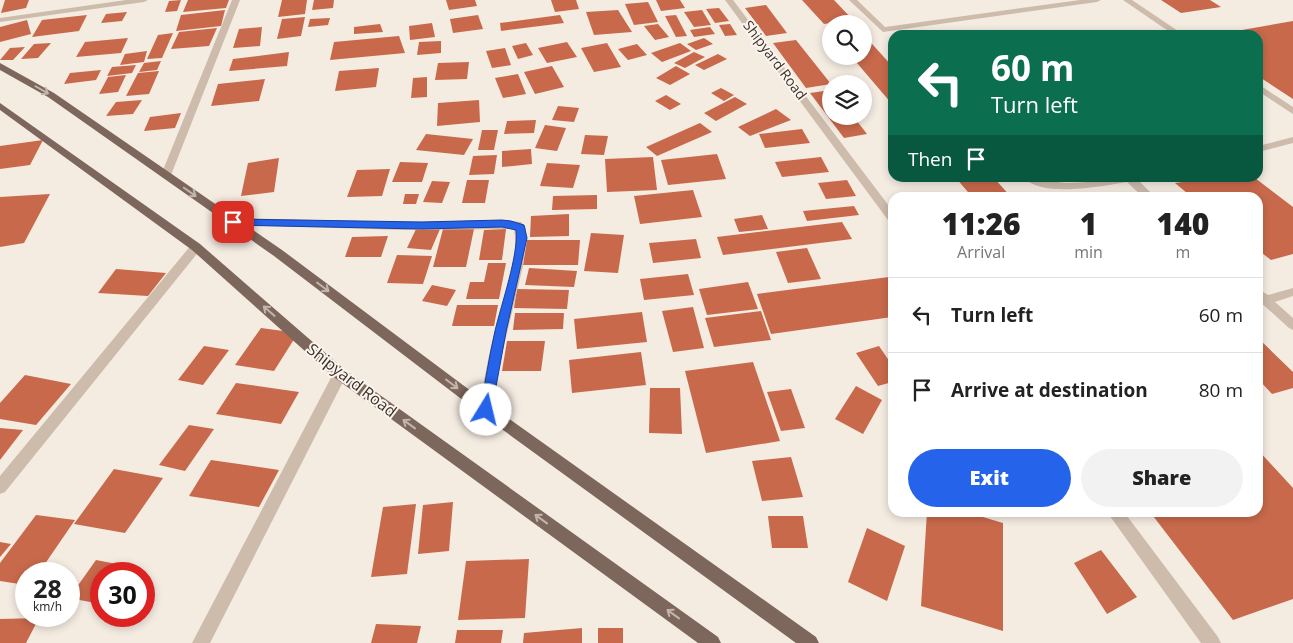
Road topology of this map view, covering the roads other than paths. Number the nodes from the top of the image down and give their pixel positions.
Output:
1 (144, 0) edge
2 (236, 0) edge
3 (729, 0) edge
4 (853, 0) edge
5 (1097, 0) edge
6 (1127, 0) edge
7 (0, 20) edge
8 (883, 30) junction
9 (1172, 30) edge
10 (888, 36) edge
11 (0, 66) edge
12 (1263, 90) edge
13 (0, 106) edge
14 (1293, 111) edge
15 (1293, 140) edge
16 (1263, 147) edge
17 (166, 174) junction
18 (1041, 182) edge
19 (1100, 182) edge
20 (1134, 182) edge
21 (1145, 192) edge
22 (888, 212) edge
23 (233, 222) junction
24 (196, 247) junction
25 (1293, 292) edge
26 (1263, 297) edge
27 (1263, 299) edge
28 (1293, 325) edge
29 (340, 374) junction
30 (486, 410) junction
31 (0, 487) edge
32 (1118, 517) edge
33 (201, 643) edge
34 (712, 643) edge
35 (810, 643) edge
36 (1212, 643) edge

1 - 7 street
2 - 17 street
3 - 22 street, Shipyard Road
4 - 8 street
5 - 8 street
6 - 9 street
8 - 10 street
11 -> 17 main road
12 - 14 street
13 - 24 main road, Shipyard Road
15 - 16 street
17 -> 23 main road
18 - 19 street
20 - 21 street
23 -> 30 main road
23 - 30 street
29 -> 24 main road, Shipyard Road
24 - 31 street
25 - 26 street
27 - 28 street
29 - 33 street
34 -> 29 main road, Shipyard Road
30 - 35 main road
32 - 36 street

